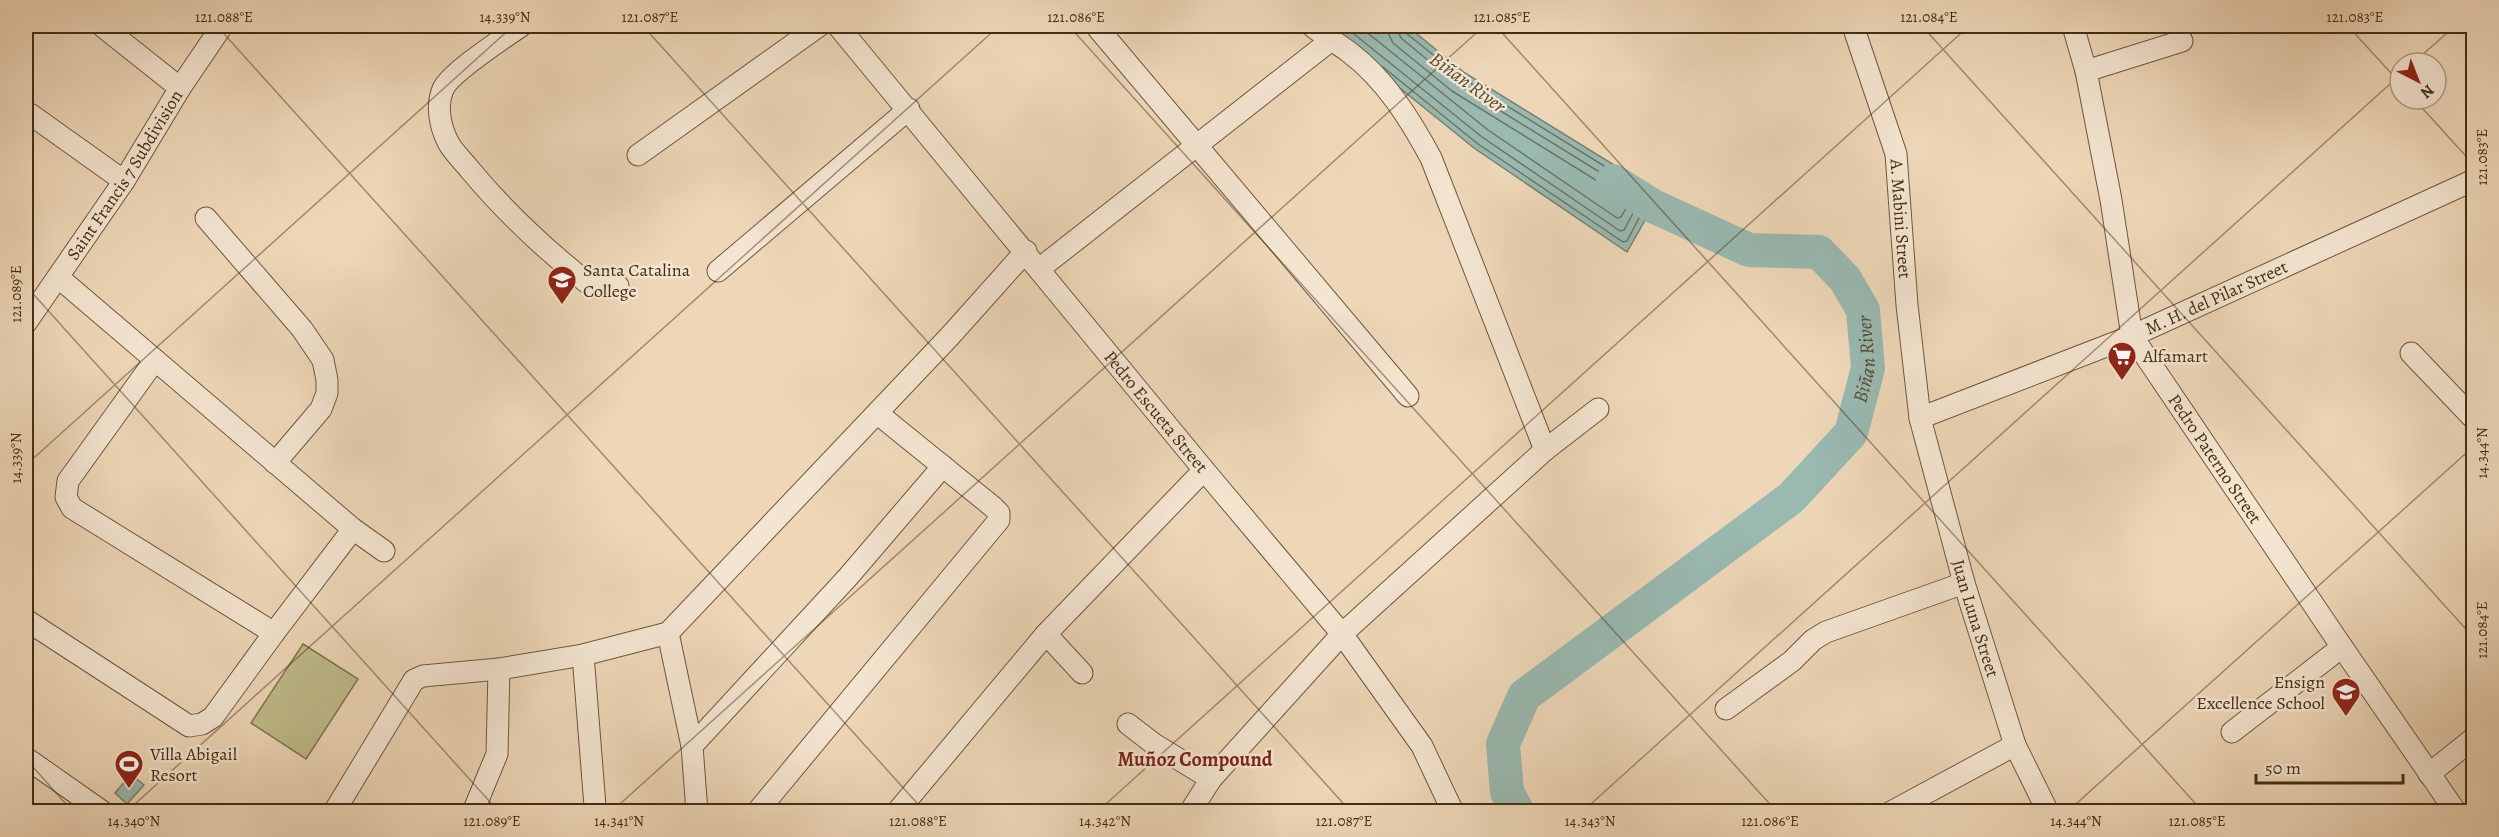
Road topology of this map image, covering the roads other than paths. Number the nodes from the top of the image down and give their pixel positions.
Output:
1 (102, 26) edge
2 (222, 26) edge
3 (521, 26) edge
4 (819, 26) edge
5 (838, 26) edge
6 (1096, 26) edge
7 (1312, 26) edge
8 (1853, 26) edge
9 (2073, 26) edge
10 (1330, 41) junction
11 (2182, 41) dead end
12 (2086, 71) junction
13 (180, 88) junction
14 (909, 109) junction
15 (26, 114) edge
16 (1198, 146) junction
17 (638, 155) dead end
18 (124, 180) junction
19 (2474, 180) edge
20 (206, 218) dead end
21 (1026, 251) junction
22 (1039, 268) junction
23 (718, 271) dead end
24 (58, 277) junction
25 (618, 286) dead end
26 (26, 323) edge
27 (2132, 336) junction
28 (2411, 353) dead end
29 (155, 360) junction
30 (1408, 396) dead end
31 (1598, 409) dead end
32 (877, 413) junction
33 (1920, 418) junction
34 (2474, 419) edge
35 (1545, 450) junction
36 (276, 463) junction
37 (943, 466) junction
38 (1204, 470) junction
39 (353, 530) junction
40 (384, 551) dead end
41 (1964, 583) junction
42 (26, 620) edge
43 (273, 633) junction
44 (668, 633) junction
45 (1046, 634) junction
46 (1342, 634) junction
47 (2342, 647) junction
48 (583, 655) junction
49 (500, 669) junction
50 (1082, 673) dead end
51 (1726, 709) dead end
52 (1128, 724) dead end
53 (2232, 732) dead end
54 (2474, 738) edge
55 (2015, 745) junction
56 (692, 746) junction
57 (26, 758) edge
58 (2429, 774) junction
59 (1211, 779) junction
60 (81, 805) edge
61 (103, 812) edge
62 (334, 812) edge
63 (473, 812) edge
64 (593, 812) edge
65 (697, 812) edge
66 (757, 812) edge
67 (897, 812) edge
68 (1190, 812) edge
69 (1452, 812) edge
70 (1891, 812) edge
71 (2048, 812) edge
72 (2456, 812) edge

1 - 13 street
2 - 13 street, Saint Francis 7 Subdivision
3 - 25 street
4 - 17 street
5 - 14 street, Pedro Escueta Street
6 - 16 street
7 - 10 street
8 - 33 street, A. Mabini Street
9 - 12 street, Pedro Paterno Street
10 - 16 street
10 - 35 street
11 - 12 street
12 - 27 street, Pedro Paterno Street
13 - 18 street, Saint Francis 7 Subdivision
14 - 21 street, Pedro Escueta Street
14 - 23 street
15 - 18 street
16 - 22 street
16 - 30 street
18 - 24 street, Saint Francis 7 Subdivision
19 - 27 street, M. H. del Pilar Street
20 - 36 street
21 - 22 street, Pedro Escueta Street
21 - 32 street
22 - 38 street, Pedro Escueta Street
24 - 26 street, Saint Francis 7 Subdivision
24 - 29 street
27 - 33 street, M. H. del Pilar Street
27 - 47 street, Pedro Paterno Street
28 - 34 street
29 - 36 street
29 - 43 street
31 - 35 street
32 - 37 street
32 - 44 street
33 - 41 street, Juan Luna Street
35 - 46 street
36 - 39 street
37 - 56 street
37 - 66 street
38 - 45 street
38 - 46 street, Pedro Escueta Street
39 - 40 street
39 - 43 street
41 - 51 street
41 - 55 street, Juan Luna Street
42 - 43 street
44 - 48 street
44 - 56 street
45 - 50 street
45 - 67 street
46 - 59 street
46 - 69 street, Pedro Escueta Street
47 - 53 street
47 - 58 street, Pedro Paterno Street
48 - 49 street
48 - 64 street
49 - 62 street
49 - 63 street
52 - 59 street
54 - 58 street
55 - 70 street
55 - 71 street, Juan Luna Street
56 - 65 street
57 - 60 street
58 - 72 street, Pedro Paterno Street
59 - 68 street
60 - 61 street

